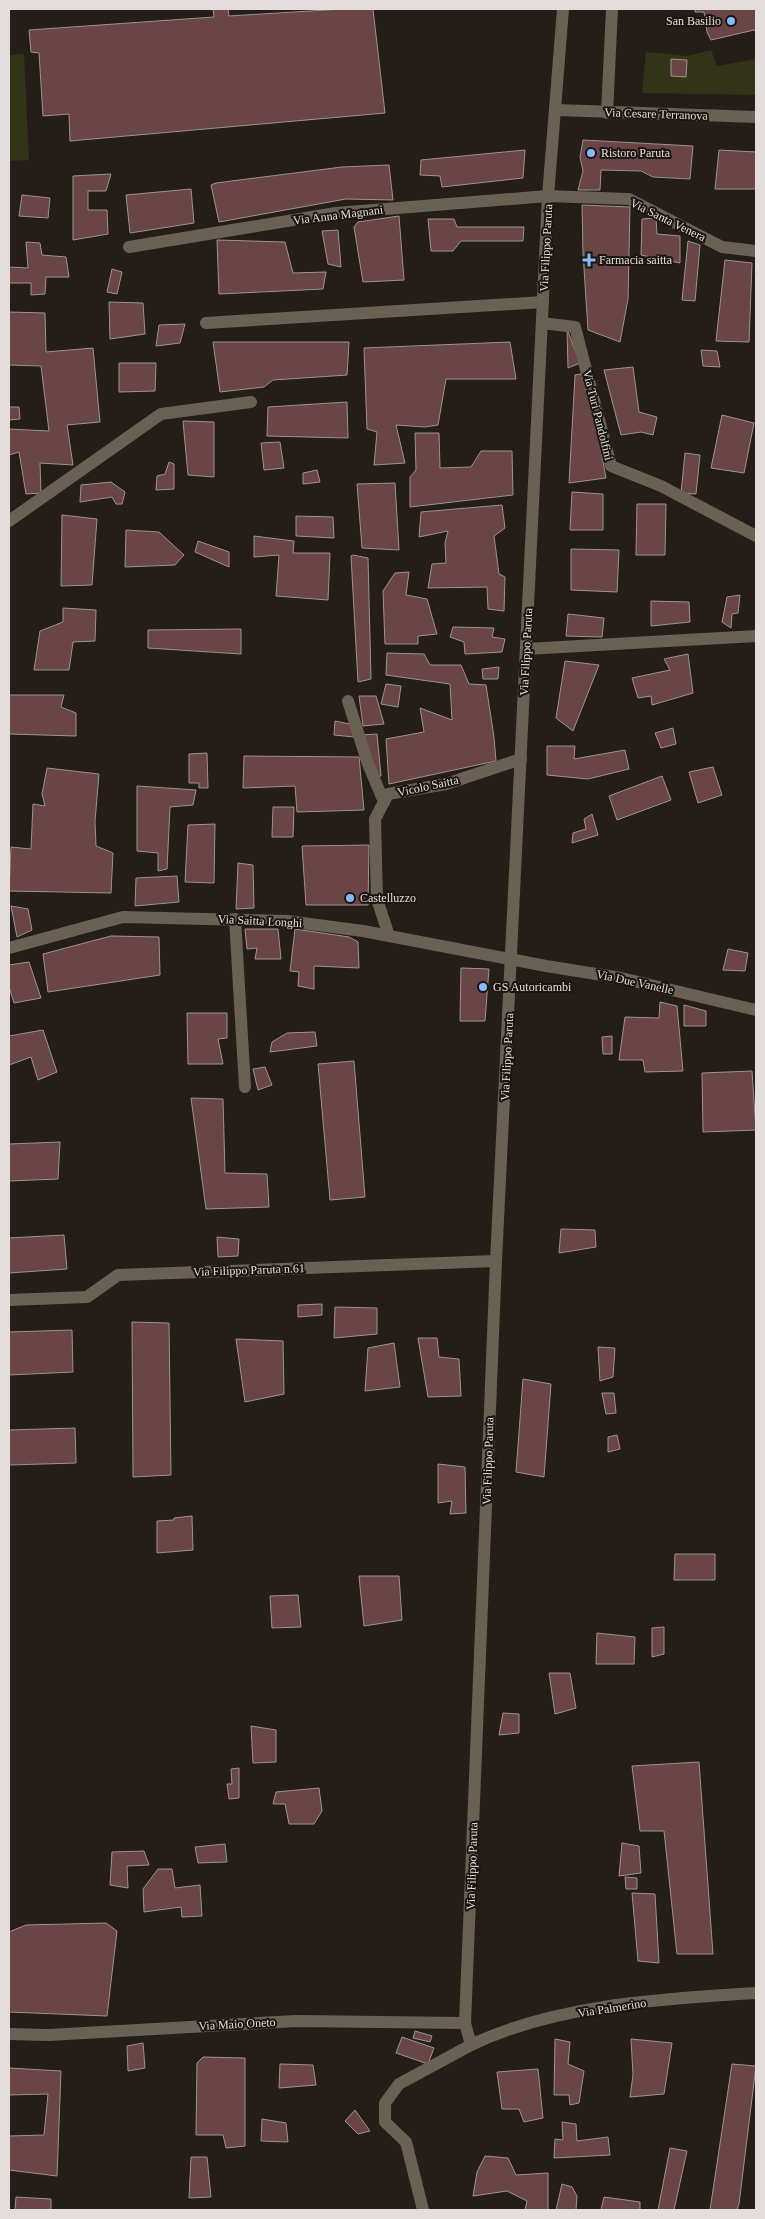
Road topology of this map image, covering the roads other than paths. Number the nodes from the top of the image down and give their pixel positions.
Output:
1 (563, 9) edge
2 (612, 9) edge
3 (556, 110) junction
4 (607, 113) junction
5 (756, 117) edge
6 (548, 196) junction
7 (129, 247) dead end
8 (756, 251) edge
9 (543, 302) junction
10 (206, 323) dead end
11 (542, 323) junction
12 (251, 402) dead end
13 (9, 521) edge
14 (756, 536) edge
15 (756, 636) edge
16 (526, 649) junction
17 (348, 700) dead end
18 (522, 759) junction
19 (384, 802) junction
20 (235, 920) junction
21 (389, 936) junction
22 (9, 948) edge
23 (512, 959) junction
24 (756, 1010) edge
25 (245, 1087) dead end
26 (496, 1261) junction
27 (9, 1300) edge
28 (756, 1993) edge
29 (465, 2023) junction
30 (9, 2034) edge
31 (471, 2045) junction
32 (422, 2210) edge

1 - 3 street, Via Filippo Paruta
2 - 4 street
3 - 4 street, Via Cesare Terranova
3 - 6 street, Via Filippo Paruta
4 - 5 street, Via Cesare Terranova
6 - 7 street, Via Anna Magnani
6 - 8 street, Via Santa Venera
6 - 9 street, Via Filippo Paruta
9 - 10 street
9 - 11 street, Via Filippo Paruta
11 - 14 street, Via Turi Pandolfini
11 - 16 street, Via Filippo Paruta
12 - 13 street
15 - 16 street
16 - 18 street, Via Filippo Paruta
17 - 19 street
18 - 19 street, Vicolo Saitta
18 - 23 street, Via Filippo Paruta
19 - 21 street, Vicolo Saitta
20 - 21 street, Via Saitta Longhi
20 - 22 street, Via Saitta Longhi
20 - 25 street
21 - 23 street, Via Saitta Longhi
23 - 24 street, Via Due Vanelle
23 - 26 street, Via Filippo Paruta
26 - 27 street, Via Filippo Paruta n.61
26 - 29 street, Via Filippo Paruta
28 - 31 street, Via Palmerino
29 - 30 street, Via Maio Oneto
29 - 31 street, Via Filippo Paruta
31 - 32 street, Via Palmerino

